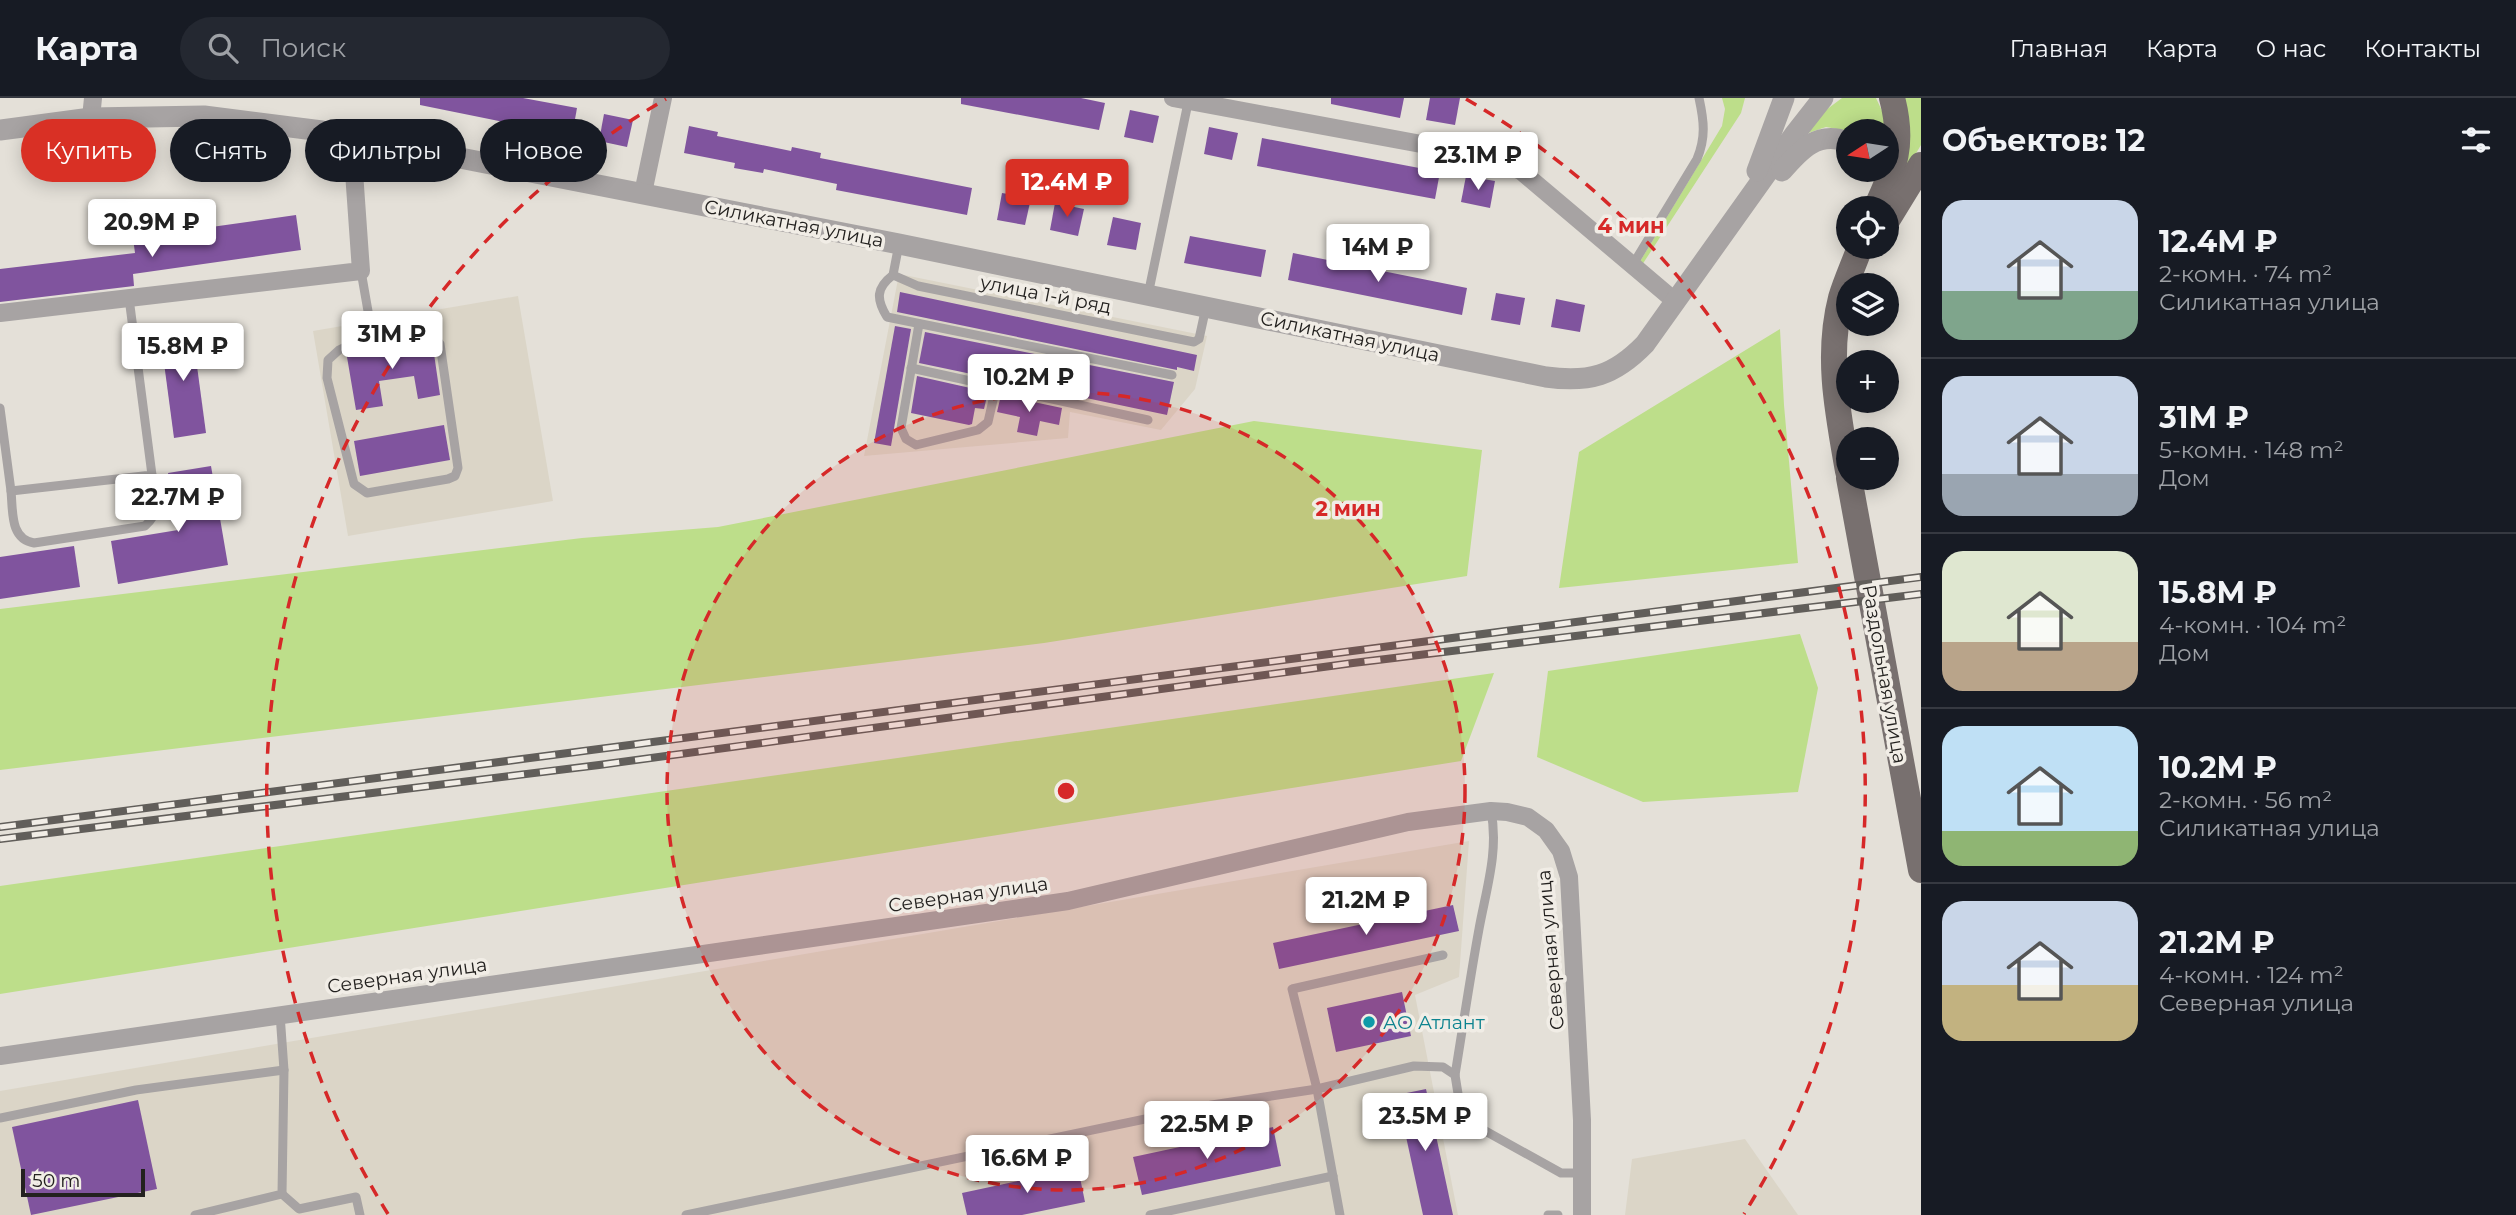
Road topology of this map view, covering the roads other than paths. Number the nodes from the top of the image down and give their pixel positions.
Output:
1 (663, 98) edge
2 (1699, 98) edge
3 (1784, 98) edge
4 (1823, 98) edge
5 (1892, 98) edge
6 (1184, 99) edge
7 (92, 108) edge
8 (0, 130) edge
9 (305, 131) edge
10 (1836, 139) edge
11 (466, 159) edge
12 (1921, 165) edge
13 (355, 182) edge
14 (643, 193) junction
15 (1881, 196) edge
16 (1899, 201) edge
17 (1739, 215) junction
18 (899, 244) junction
19 (1856, 259) edge
20 (1632, 266) junction
21 (361, 271) junction
22 (893, 275) junction
23 (1148, 295) junction
24 (129, 298) junction
25 (1676, 302) junction
26 (1206, 307) junction
27 (0, 313) edge
28 (919, 324) junction
29 (373, 334) junction
30 (911, 368) junction
31 (1172, 375) dead end
32 (996, 387) junction
33 (0, 408) edge
34 (1148, 420) dead end
35 (1846, 427) edge
36 (152, 475) junction
37 (1851, 490) edge
38 (1866, 490) edge
39 (11, 491) junction
40 (1921, 779) edge
41 (1492, 811) junction
42 (1921, 870) edge
43 (1443, 956) dead end
44 (280, 1014) junction
45 (0, 1056) edge
46 (285, 1070) junction
47 (1455, 1075) junction
48 (1317, 1089) junction
49 (0, 1118) edge
50 (1584, 1173) junction
51 (1333, 1176) junction
52 (282, 1194) junction
53 (195, 1215) edge
54 (360, 1215) edge
55 (686, 1215) edge
56 (1150, 1215) edge
57 (1340, 1215) edge
58 (1548, 1215) edge
59 (1558, 1215) edge
60 (1582, 1215) edge

1 - 14 street
2 - 20 lane
3 - 17 street
4 - 17 street
5 - 15 main road
6 - 20 street
6 - 23 lane
7 - 8 street, Силикатная улица
7 - 9 street, Силикатная улица
10 - 17 street
11 - 14 street, Силикатная улица
12 - 16 main road
13 - 21 street
14 - 18 street, Силикатная улица
17 - 25 street
18 - 22 lane
18 - 23 street, Силикатная улица
19 - 35 main road
20 - 25 street
21 - 24 street
21 - 29 lane
22 - 26 lane, улица 1-й ряд
22 - 28 lane
23 - 26 street, Силикатная улица
24 - 27 street
24 - 36 lane
25 - 26 street, Силикатная улица
28 - 30 lane
28 - 31 lane
29 - 29 lane
30 - 32 lane
30 - 32 lane
32 - 34 lane
33 - 39 lane
36 - 39 lane
36 - 39 lane
37 - 42 main road, Раздольная улица
38 - 40 main road, Раздольная улица
41 - 44 street, Северная улица
41 - 47 lane
41 - 50 street, Северная улица
43 - 48 lane
44 - 45 street, Северная улица
44 - 46 lane
46 - 49 lane
46 - 52 lane
47 - 48 lane
47 - 50 lane
48 - 51 lane
48 - 55 lane
50 - 60 street, Северная улица
51 - 56 lane
51 - 57 lane
52 - 53 lane
52 - 54 lane
58 - 59 lane

